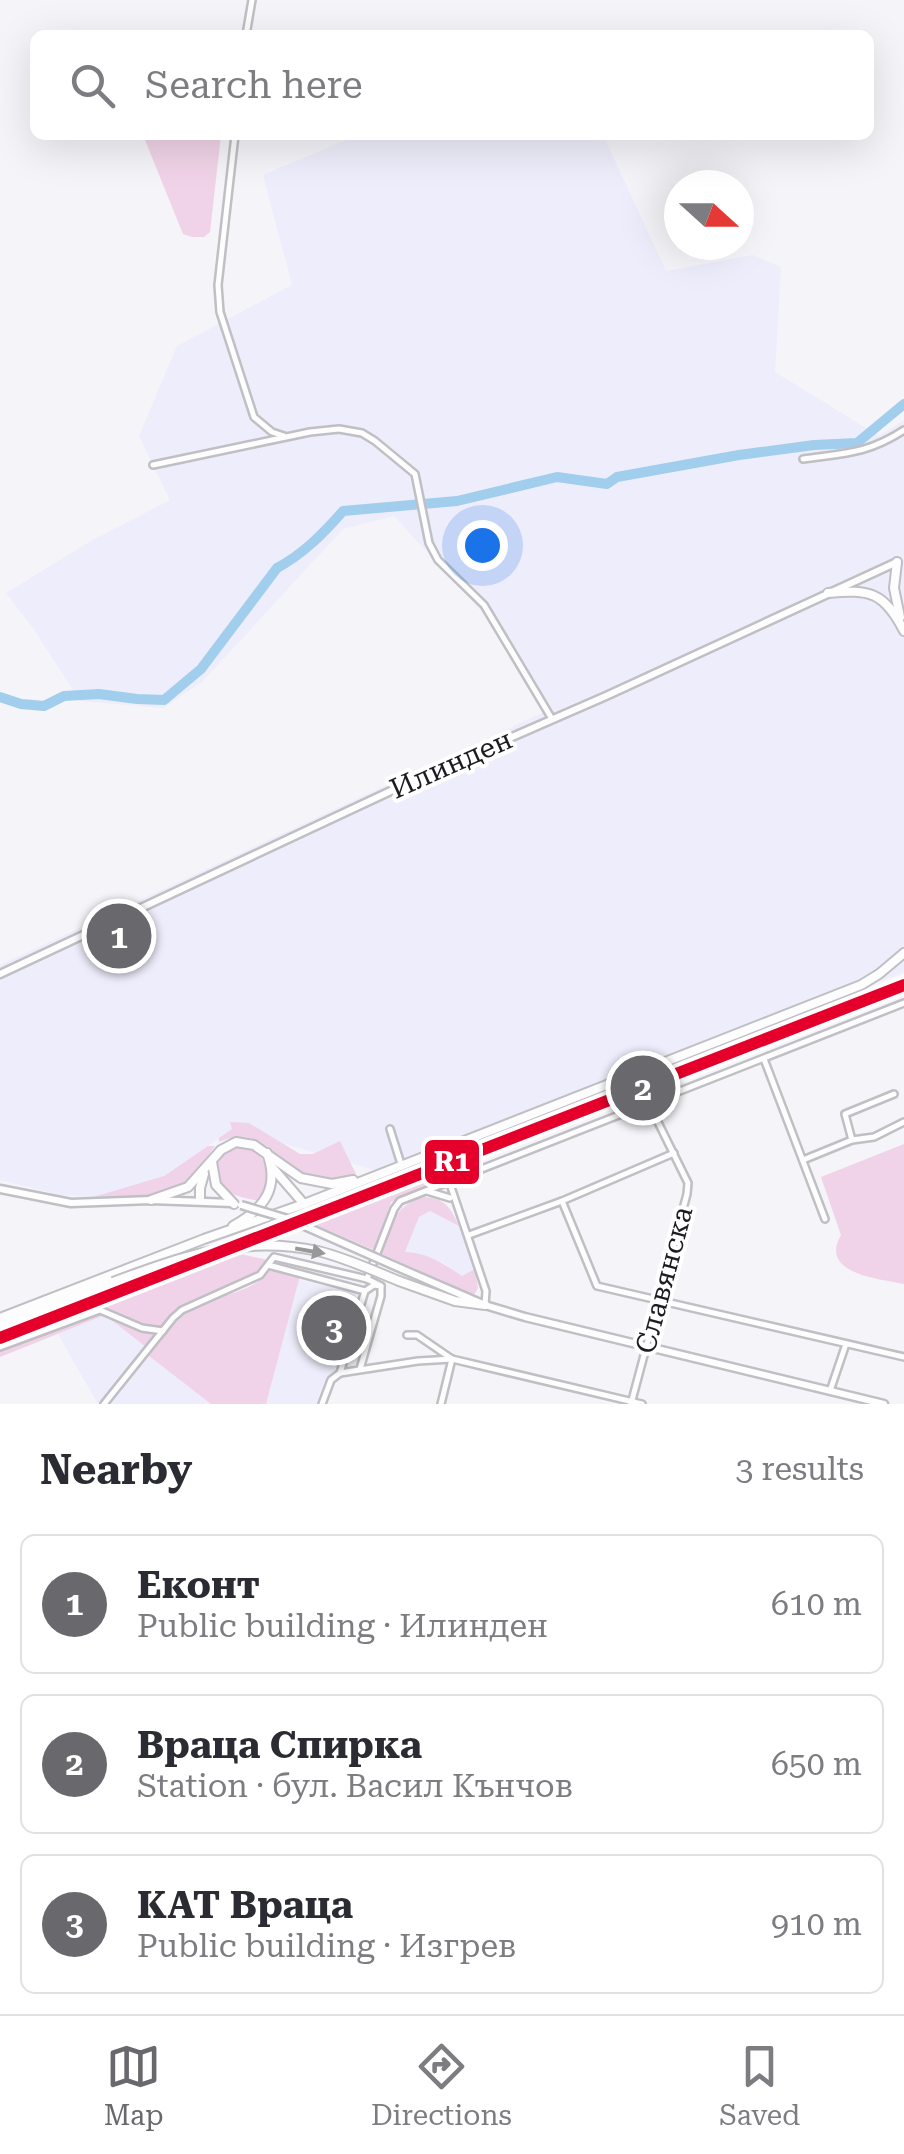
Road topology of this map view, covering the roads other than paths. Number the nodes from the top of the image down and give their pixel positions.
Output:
1 (252, 0) edge
2 (247, 30) edge
3 (234, 140) edge
4 (904, 430) edge
5 (287, 437) junction
6 (803, 459) dead end
7 (153, 464) dead end
8 (900, 561) edge
9 (904, 573) edge
10 (828, 593) junction
11 (904, 631) edge
12 (552, 719) junction
13 (904, 953) edge
14 (0, 974) edge
15 (904, 1004) edge
16 (764, 1059) junction
17 (894, 1094) dead end
18 (650, 1104) junction
19 (904, 1122) edge
20 (390, 1129) dead end
21 (852, 1140) junction
22 (266, 1153) junction
23 (674, 1153) junction
24 (803, 1160) junction
25 (212, 1162) junction
26 (402, 1164) junction
27 (271, 1166) junction
28 (463, 1176) junction
29 (369, 1177) junction
30 (447, 1182) junction
31 (0, 1188) edge
32 (424, 1190) junction
33 (452, 1197) junction
34 (152, 1200) junction
35 (200, 1200) junction
36 (562, 1200) junction
37 (238, 1204) junction
38 (304, 1204) junction
39 (825, 1219) dead end
40 (469, 1235) junction
41 (210, 1238) junction
42 (268, 1265) junction
43 (367, 1280) junction
44 (380, 1286) junction
45 (365, 1290) junction
46 (660, 1300) junction
47 (485, 1305) junction
48 (0, 1318) edge
49 (0, 1326) edge
50 (162, 1331) junction
51 (407, 1336) dead end
52 (846, 1344) junction
53 (647, 1346) junction
54 (0, 1347) edge
55 (904, 1357) edge
56 (452, 1359) junction
57 (360, 1369) junction
58 (340, 1373) junction
59 (830, 1391) junction
60 (631, 1403) edge
61 (104, 1404) edge
62 (322, 1404) edge
63 (441, 1404) edge
64 (642, 1404) edge
65 (881, 1404) edge

1 - 2 street
3 - 5 street
4 - 6 street
5 - 7 street
5 - 12 street
8 - 9 main road
8 - 10 street, Илинден
8 - 11 main road
10 - 11 main road
10 - 12 street, Илинден
12 - 14 street, Илинден
13 - 26 main road
15 - 16 street
16 - 18 street
16 - 24 street
17 - 21 street
18 - 23 street, Славянска
18 - 28 street
19 - 21 street
20 - 26 street
21 - 24 street
22 - 25 main road
22 - 27 main road
22 - 29 main road
23 - 36 street
23 - 46 street, Славянска
24 - 39 street
25 - 34 main road
25 - 35 main road
25 - 37 main road
26 - 29 main road
27 - 38 main road
27 - 41 main road
28 - 30 street
28 - 33 street
29 - 38 main road
30 - 32 street
30 - 33 street
31 - 34 street
32 - 33 street
32 - 43 street
33 - 40 street
34 - 35 street
35 - 37 street
36 - 40 street
36 - 46 street
37 - 47 street, bridge
38 - 41 main road
40 - 47 street
41 - 48 main road
42 - 43 street
42 - 45 street
42 - 50 street
43 - 44 street
44 - 45 street
44 - 57 street
45 - 58 street
46 - 52 street
46 - 53 street, Славянска
49 -> 47 main road, bridge
47 - 53 street
50 - 54 street
50 - 61 street
51 - 56 street
52 - 55 street
52 - 59 street
53 - 59 street
53 - 60 street, Славянска
56 - 57 street
56 - 60 street
56 - 63 street
57 - 58 street
58 - 62 street
59 - 65 street
60 - 64 street

